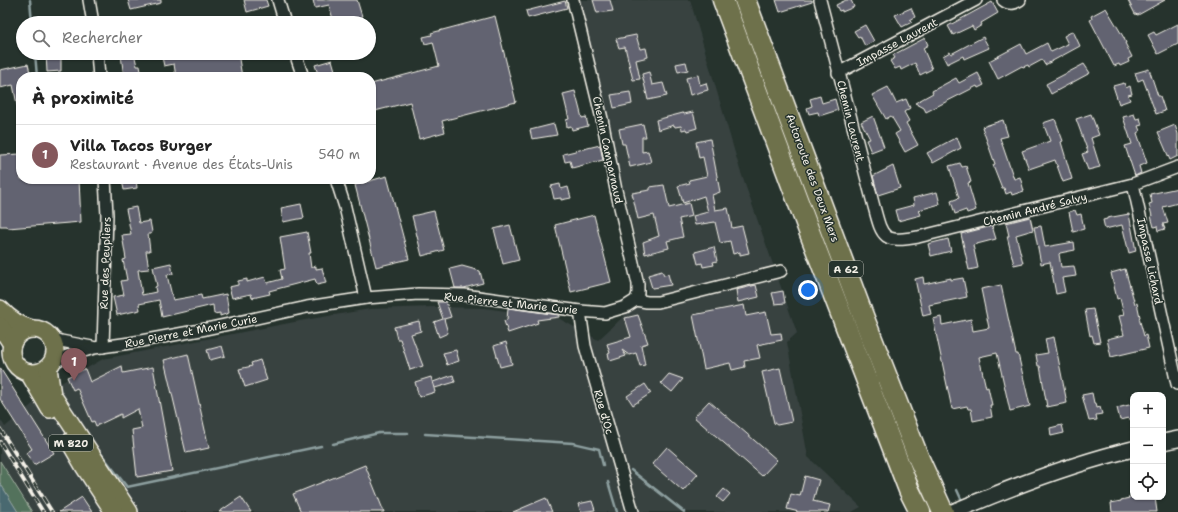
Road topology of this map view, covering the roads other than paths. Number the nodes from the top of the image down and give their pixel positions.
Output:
1 (89, 0) edge
2 (278, 0) edge
3 (573, 0) edge
4 (723, 0) edge
5 (745, 0) edge
6 (820, 0) edge
7 (976, 0) edge
8 (1003, 0) edge
9 (1020, 0) edge
10 (92, 16) edge
11 (282, 16) edge
12 (98, 60) edge
13 (297, 60) edge
14 (99, 72) edge
15 (301, 72) edge
16 (838, 73) junction
17 (1178, 167) edge
18 (105, 184) edge
19 (338, 184) edge
20 (1133, 184) junction
21 (889, 239) joint
22 (781, 270) dead end
23 (366, 298) junction
24 (636, 300) junction
25 (0, 309) edge
26 (580, 311) junction
27 (0, 326) edge
28 (32, 329) junction
29 (50, 337) junction
30 (12, 344) junction
31 (98, 347) junction
32 (50, 366) junction
33 (29, 373) junction
34 (1177, 384) edge
35 (1178, 439) edge
36 (1166, 441) edge
37 (1130, 450) edge
38 (909, 490) junction
39 (114, 512) edge
40 (129, 512) edge
41 (633, 512) edge
42 (916, 512) edge
43 (920, 512) edge
44 (942, 512) edge
45 (953, 512) edge

1 - 10 street
2 - 11 street
3 - 24 street, Chemin Camparnaud
4 - 38 highway, Autoroute des Deux Mers / A 62
5 - 44 highway, Autoroute des Deux Mers / A 62
6 - 16 street, Chemin Laurent
7 - 16 street, Impasse Laurent
8 - 9 street
12 - 14 street
13 - 15 street
16 - 21 street, Chemin Laurent
17 - 20 street, Chemin André Salvy
18 - 31 street, Rue des Peupliers
19 - 23 street
20 - 21 street, Chemin André Salvy
20 - 34 street, Impasse Lichard
22 - 24 street
23 - 26 street, Rue Pierre et Marie Curie
23 - 31 street, Rue Pierre et Marie Curie
24 - 26 street, Rue Pierre et Marie Curie
25 - 28 main road
26 - 41 street, Rue d'Oc
27 - 30 main road
28 - 29 main road
28 - 30 main road
29 - 31 street, Rue Pierre et Marie Curie
29 - 32 main road
30 - 33 main road
31 - 32 street, Rue Pierre et Marie Curie
32 - 33 main road
32 - 40 main road, M 820
33 - 39 main road, M 820
35 - 36 street
37 - 45 street
38 - 42 highway
38 - 43 highway, Autoroute des Deux Mers / A 62

